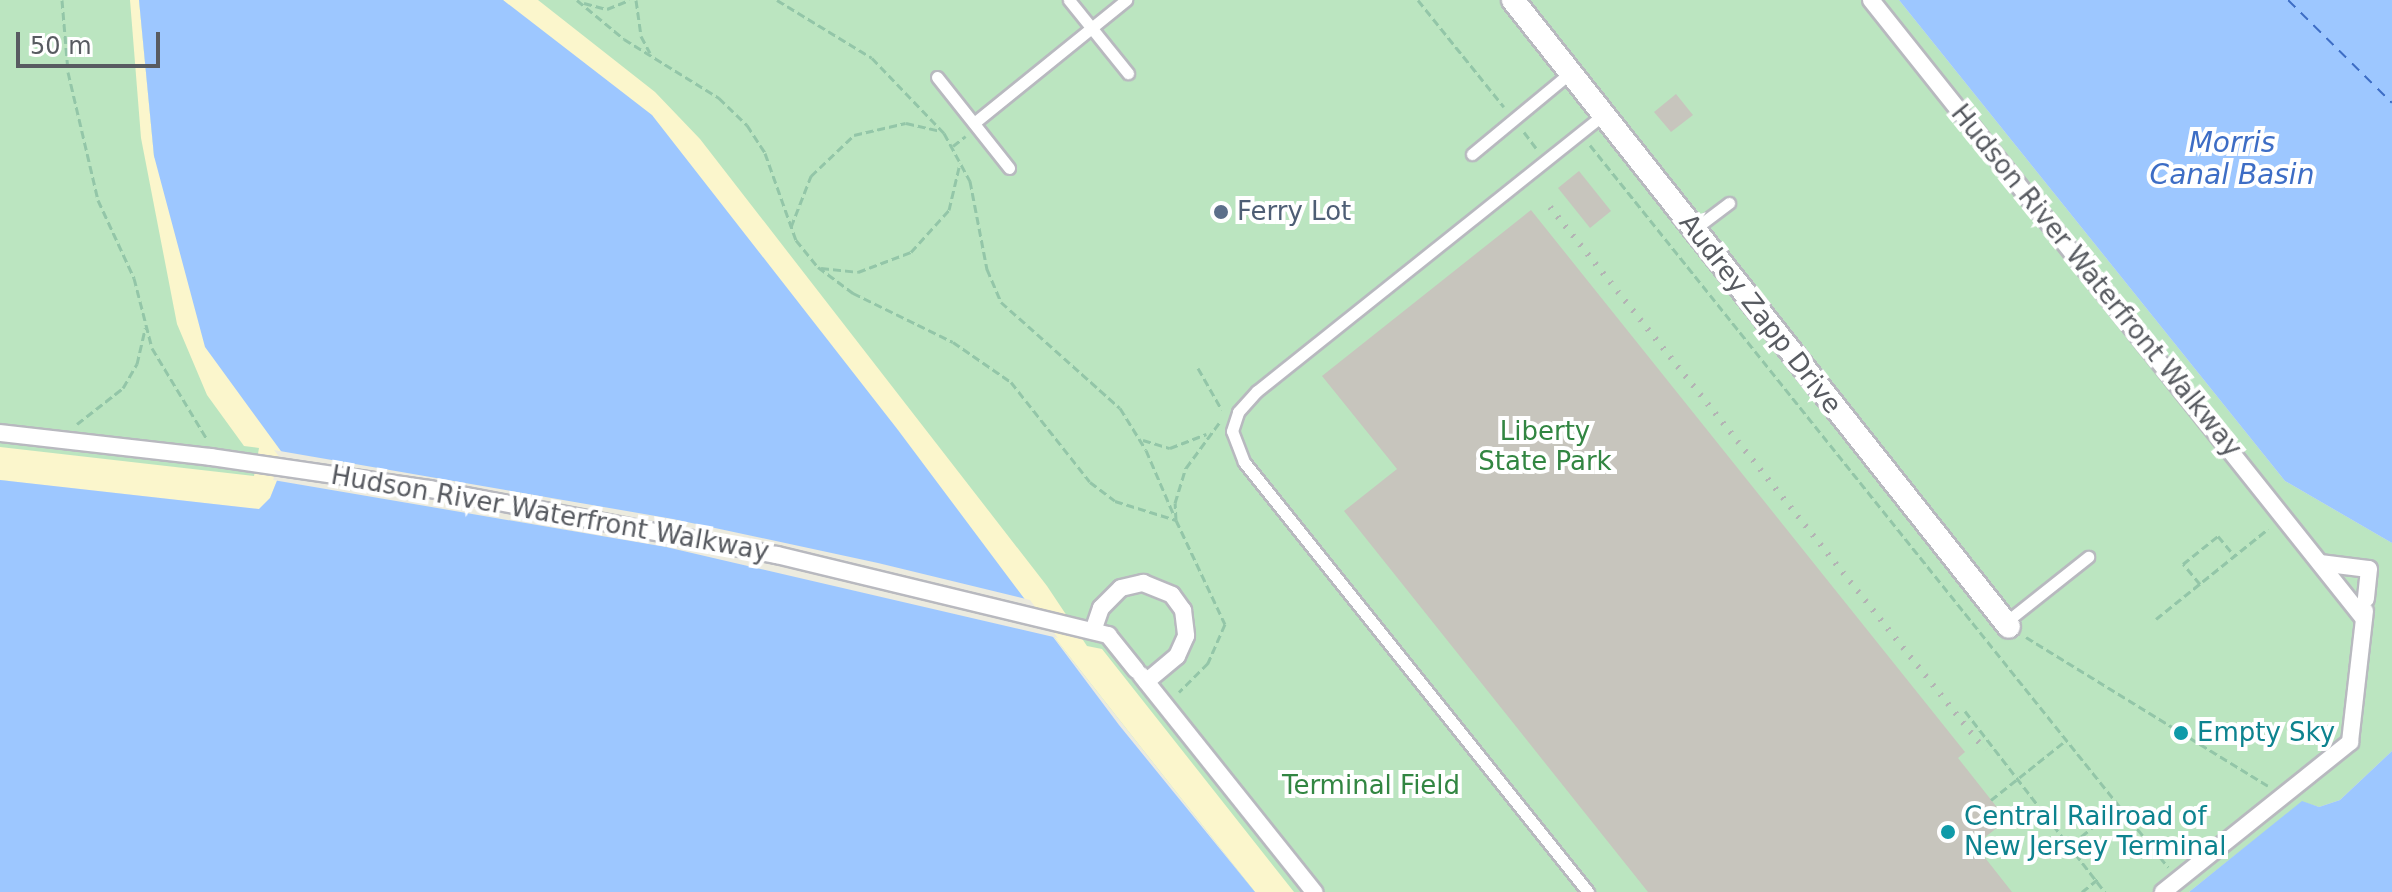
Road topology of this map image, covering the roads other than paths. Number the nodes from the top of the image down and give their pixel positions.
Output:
1 (1069, 0) edge
2 (1126, 0) edge
3 (1513, 0) edge
4 (1871, 0) edge
5 (1092, 28) junction
6 (1571, 72) junction
7 (1128, 73) dead end
8 (937, 77) dead end
9 (1603, 115) junction
10 (974, 123) junction
11 (1472, 154) dead end
12 (1009, 168) dead end
13 (1729, 203) dead end
14 (1693, 230) junction
15 (0, 433) edge
16 (2088, 557) dead end
17 (2320, 563) junction
18 (2365, 610) junction
19 (2007, 625) joint
20 (1085, 629) junction
21 (1141, 676) junction
22 (1314, 892) edge
23 (1588, 892) edge
24 (2163, 892) edge

1 - 5 lane
2 - 5 lane
3 - 6 street, Audrey Zapp Drive
4 - 17 street, Hudson River Waterfront Walkway
5 - 7 lane
5 - 10 lane
6 - 9 street, Audrey Zapp Drive
6 - 11 lane
8 - 10 lane
9 - 14 street, Audrey Zapp Drive
9 - 23 lane
10 - 12 lane
13 - 14 lane
14 - 19 street, Audrey Zapp Drive
15 - 20 street, Hudson River Waterfront Walkway
16 - 19 lane
17 - 18 street, Hudson River Waterfront Walkway
17 - 18 street
18 - 24 street
20 - 21 street, Hudson River Waterfront Walkway
20 - 21 street
21 - 22 street, Hudson River Waterfront Walkway

